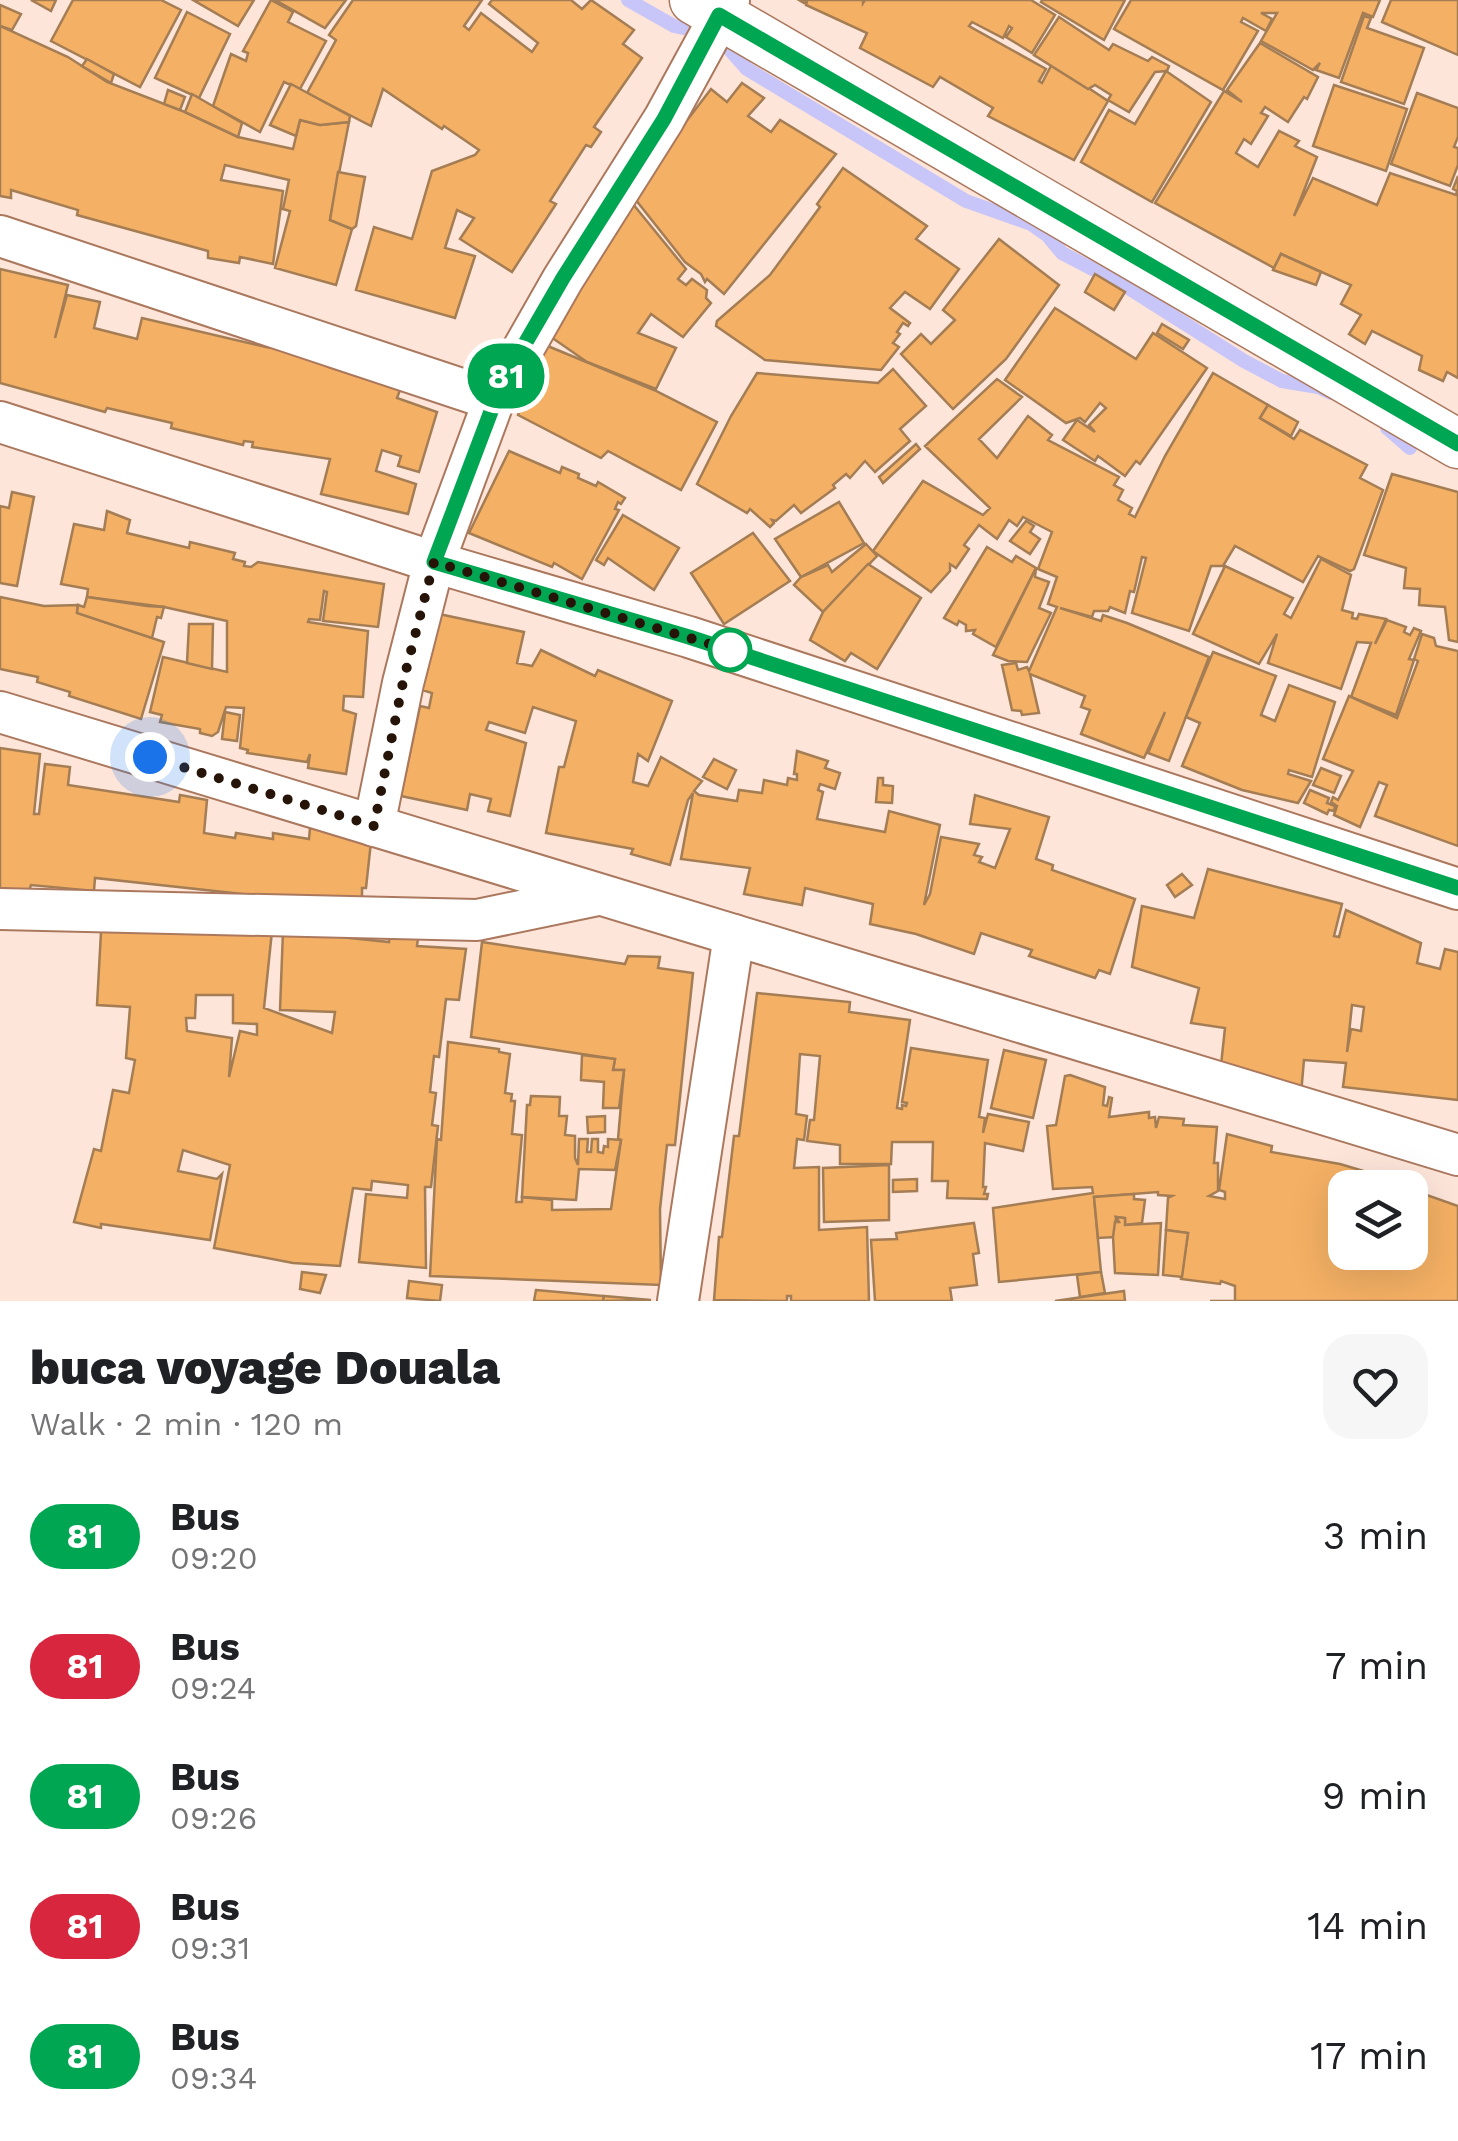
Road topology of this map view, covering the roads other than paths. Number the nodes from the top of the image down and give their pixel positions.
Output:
1 (714, 5) edge
2 (0, 236) edge
3 (494, 400) junction
4 (0, 422) edge
5 (1458, 444) edge
6 (434, 562) junction
7 (0, 712) edge
8 (374, 826) junction
9 (1458, 888) edge
10 (602, 894) junction
11 (0, 908) edge
12 (734, 935) junction
13 (1458, 1155) edge
14 (678, 1301) edge

1 - 3 street
1 - 5 street
2 - 3 street
3 - 6 street
4 - 6 street
6 - 8 street
6 - 9 street
7 - 8 street
8 - 10 street
10 - 11 street
10 - 12 street
12 - 13 street
12 - 14 street

